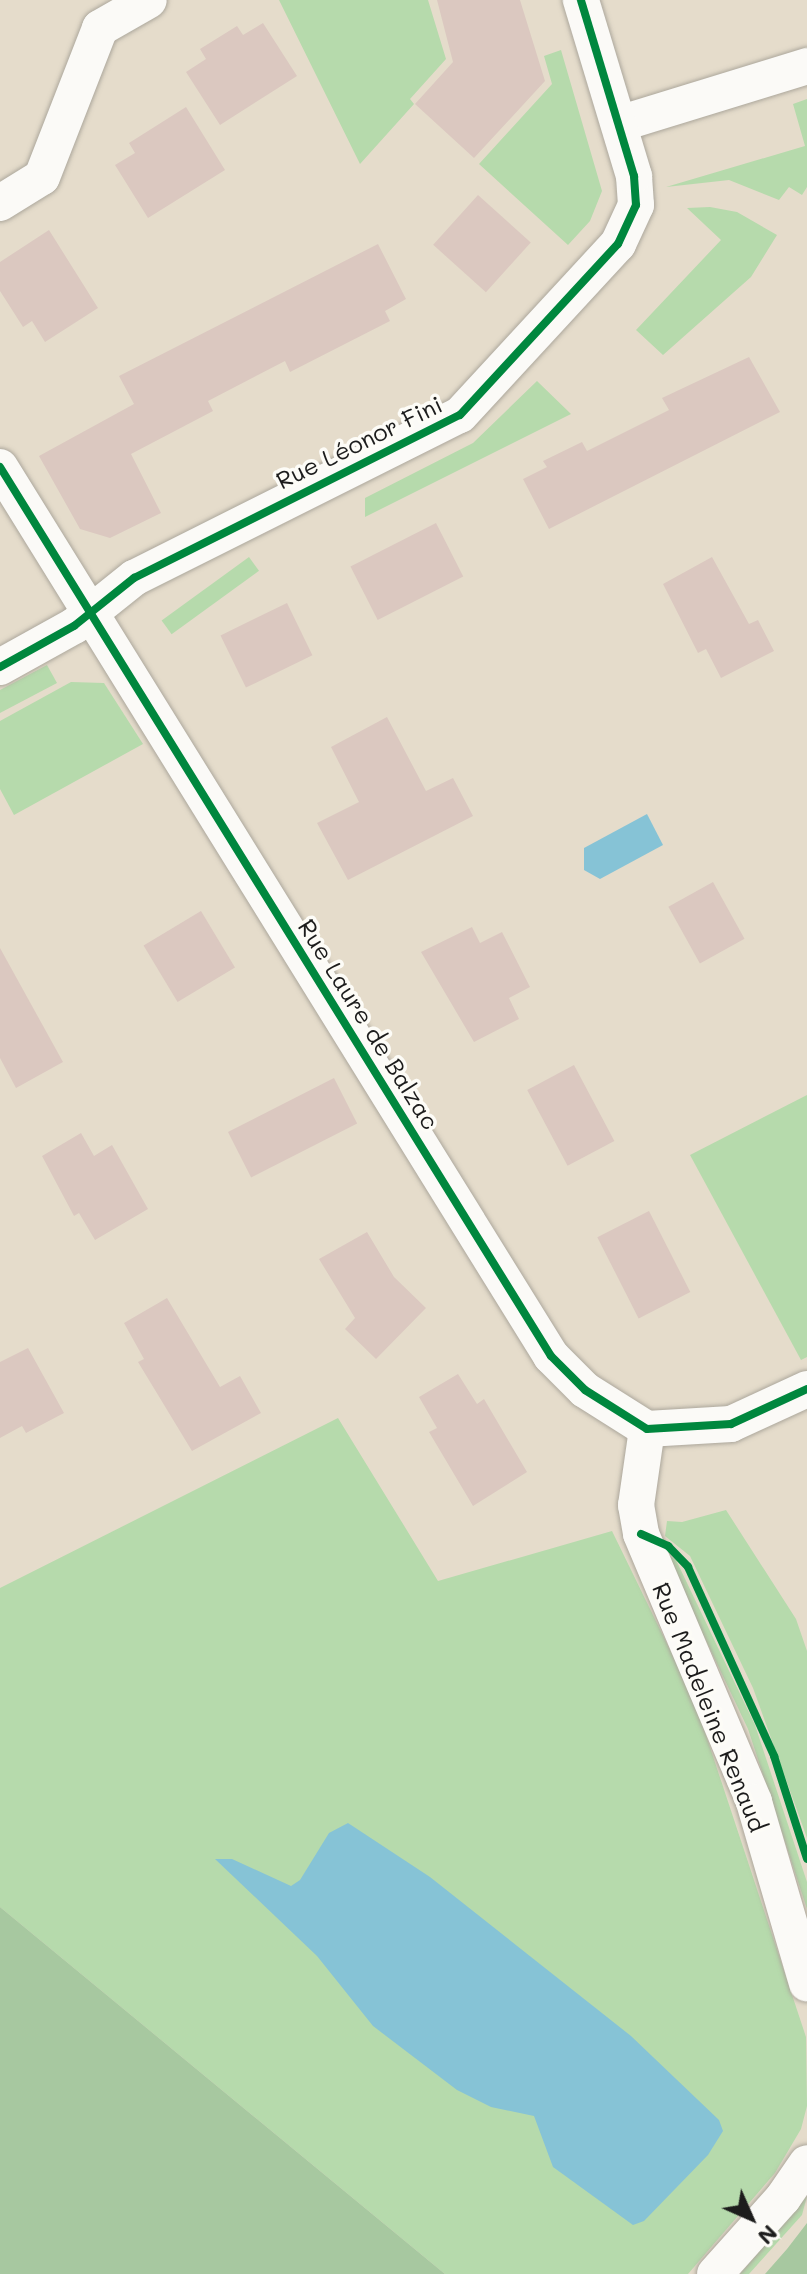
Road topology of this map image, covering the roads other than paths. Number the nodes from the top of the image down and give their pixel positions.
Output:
1 (149, 0) edge
2 (581, 0) edge
3 (807, 66) edge
4 (619, 124) junction
5 (0, 203) edge
6 (0, 467) edge
7 (92, 613) junction
8 (0, 667) edge
9 (807, 1389) edge
10 (647, 1429) junction
11 (807, 1983) edge
12 (807, 2163) edge
13 (715, 2274) edge

1 - 5 street
2 - 4 street, Rue Léonor Fini
3 - 4 street
4 - 7 street, Rue Léonor Fini
6 - 7 street, Rue Laure de Balzac
7 - 8 street, Rue Léonor Fini
7 - 10 street, Rue Laure de Balzac
9 - 10 street
10 - 11 street, Rue Madeleine Renaud
12 - 13 street

